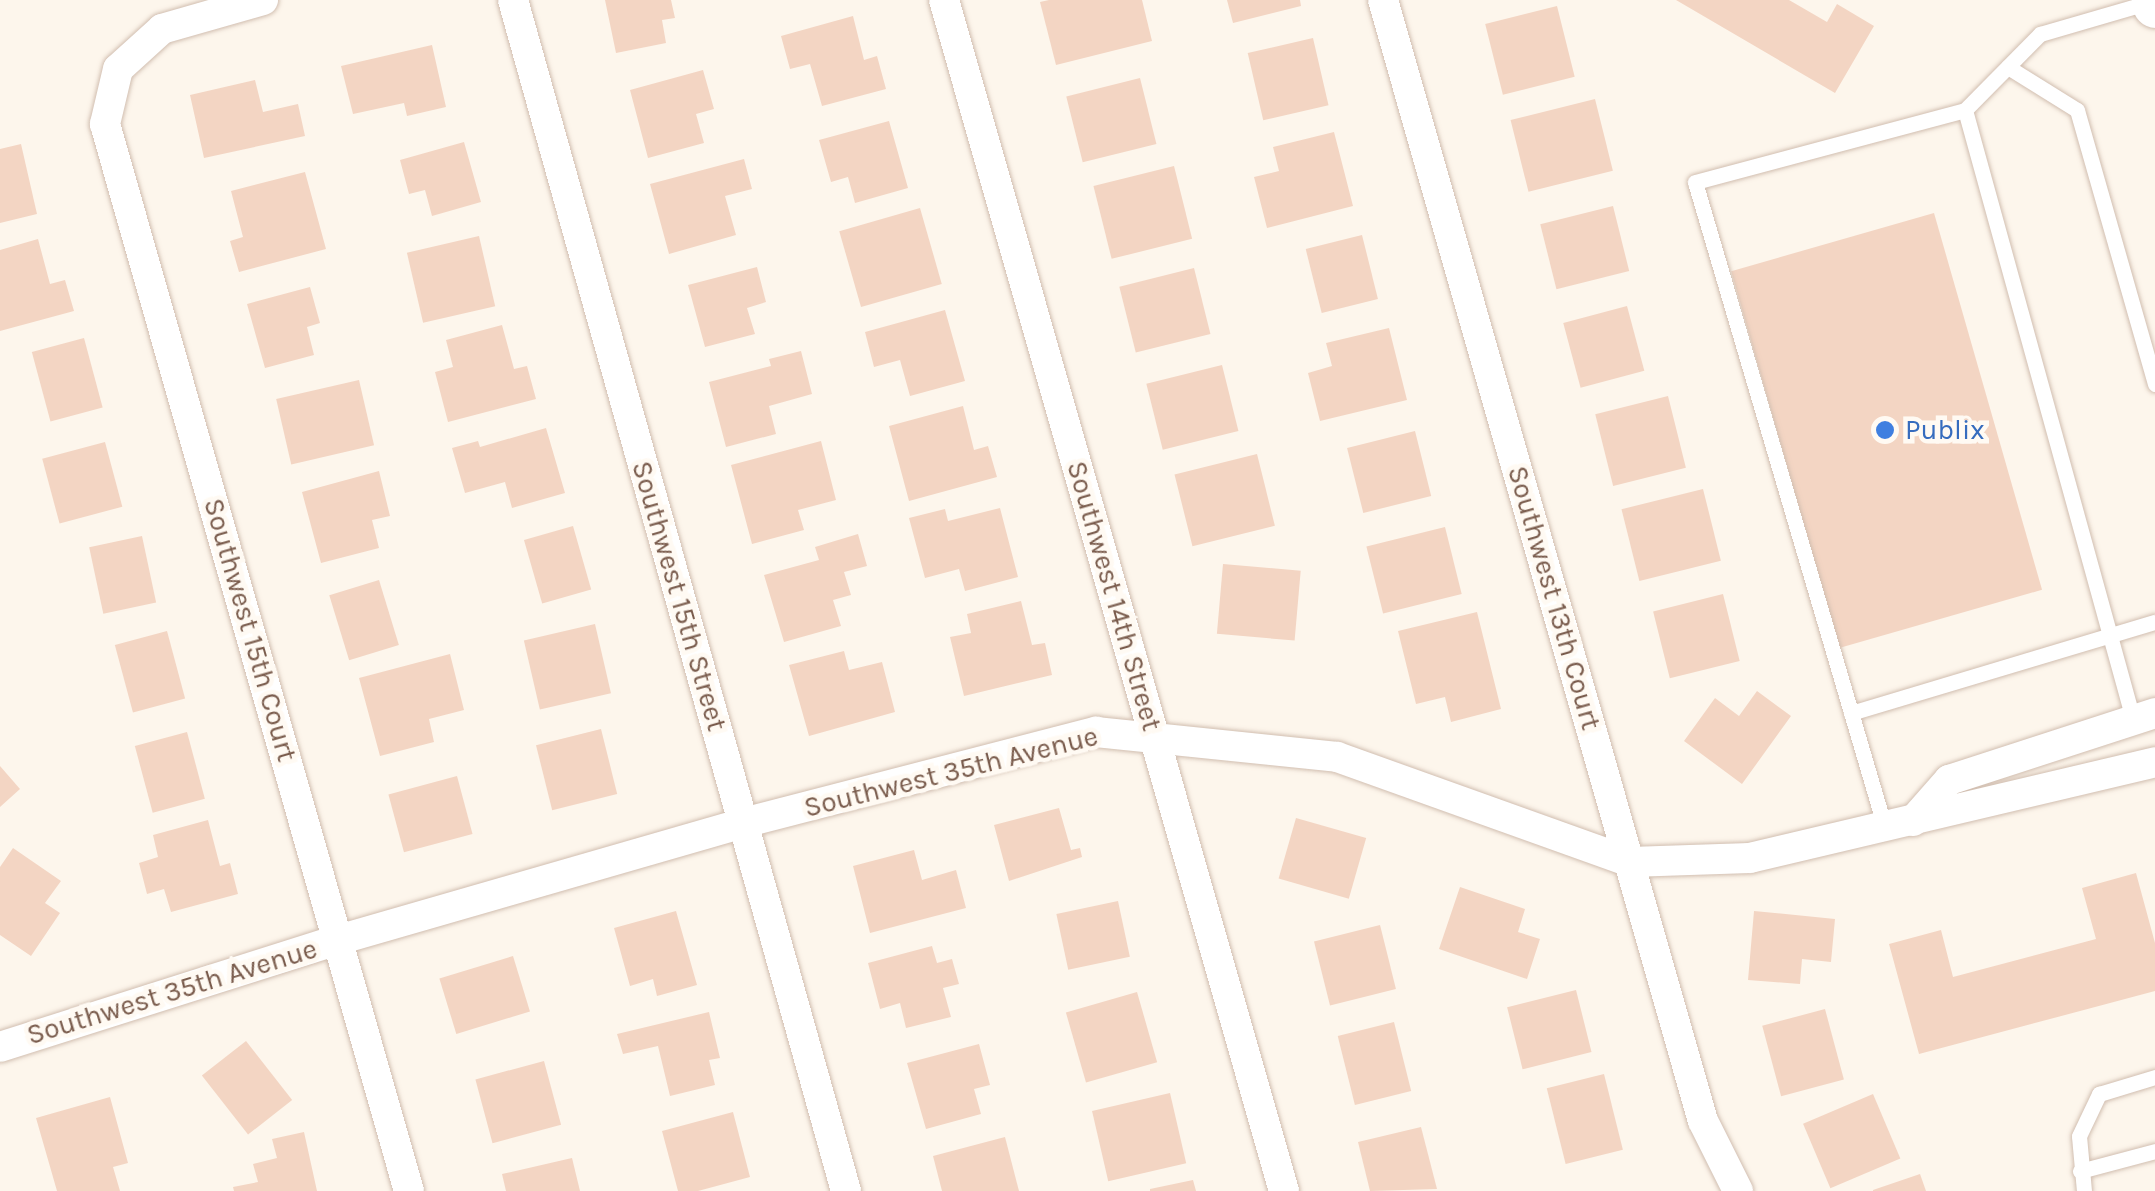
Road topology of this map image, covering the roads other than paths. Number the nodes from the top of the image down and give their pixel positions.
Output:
1 (263, 0) edge
2 (513, 0) edge
3 (944, 0) edge
4 (1384, 0) edge
5 (2154, 2) edge
6 (2008, 67) junction
7 (1965, 110) junction
8 (2155, 384) edge
9 (2155, 622) edge
10 (2112, 635) junction
11 (1851, 713) junction
12 (2144, 716) edge
13 (1153, 735) junction
14 (2155, 762) edge
15 (743, 823) junction
16 (1899, 824) junction
17 (1630, 862) junction
18 (338, 940) junction
19 (0, 1047) edge
20 (2155, 1077) edge
21 (2155, 1151) edge
22 (2080, 1172) junction
23 (409, 1191) edge
24 (846, 1191) edge
25 (1284, 1191) edge
26 (1738, 1191) edge
27 (2084, 1191) edge

1 - 18 street, Southwest 15th Court
2 - 15 street, Southwest 15th Street
3 - 13 street, Southwest 14th Street
4 - 17 street, Southwest 13th Court
5 - 6 lane
6 - 7 lane
6 - 8 lane
7 - 10 lane
7 - 11 lane
9 - 10 lane
10 - 11 lane
10 - 12 lane
11 - 16 lane
12 - 16 street
13 - 15 street, Southwest 35th Avenue
13 - 17 street, Southwest 35th Avenue
13 - 25 street, Southwest 14th Street
14 - 16 street, Southwest 35th Avenue
15 - 18 street, Southwest 35th Avenue
15 - 24 street, Southwest 15th Street
16 - 17 street, Southwest 35th Avenue
17 - 26 street, Southwest 13th Court
18 - 19 street, Southwest 35th Avenue
18 - 23 street, Southwest 15th Court
20 - 22 lane
21 - 22 lane
22 - 27 lane

